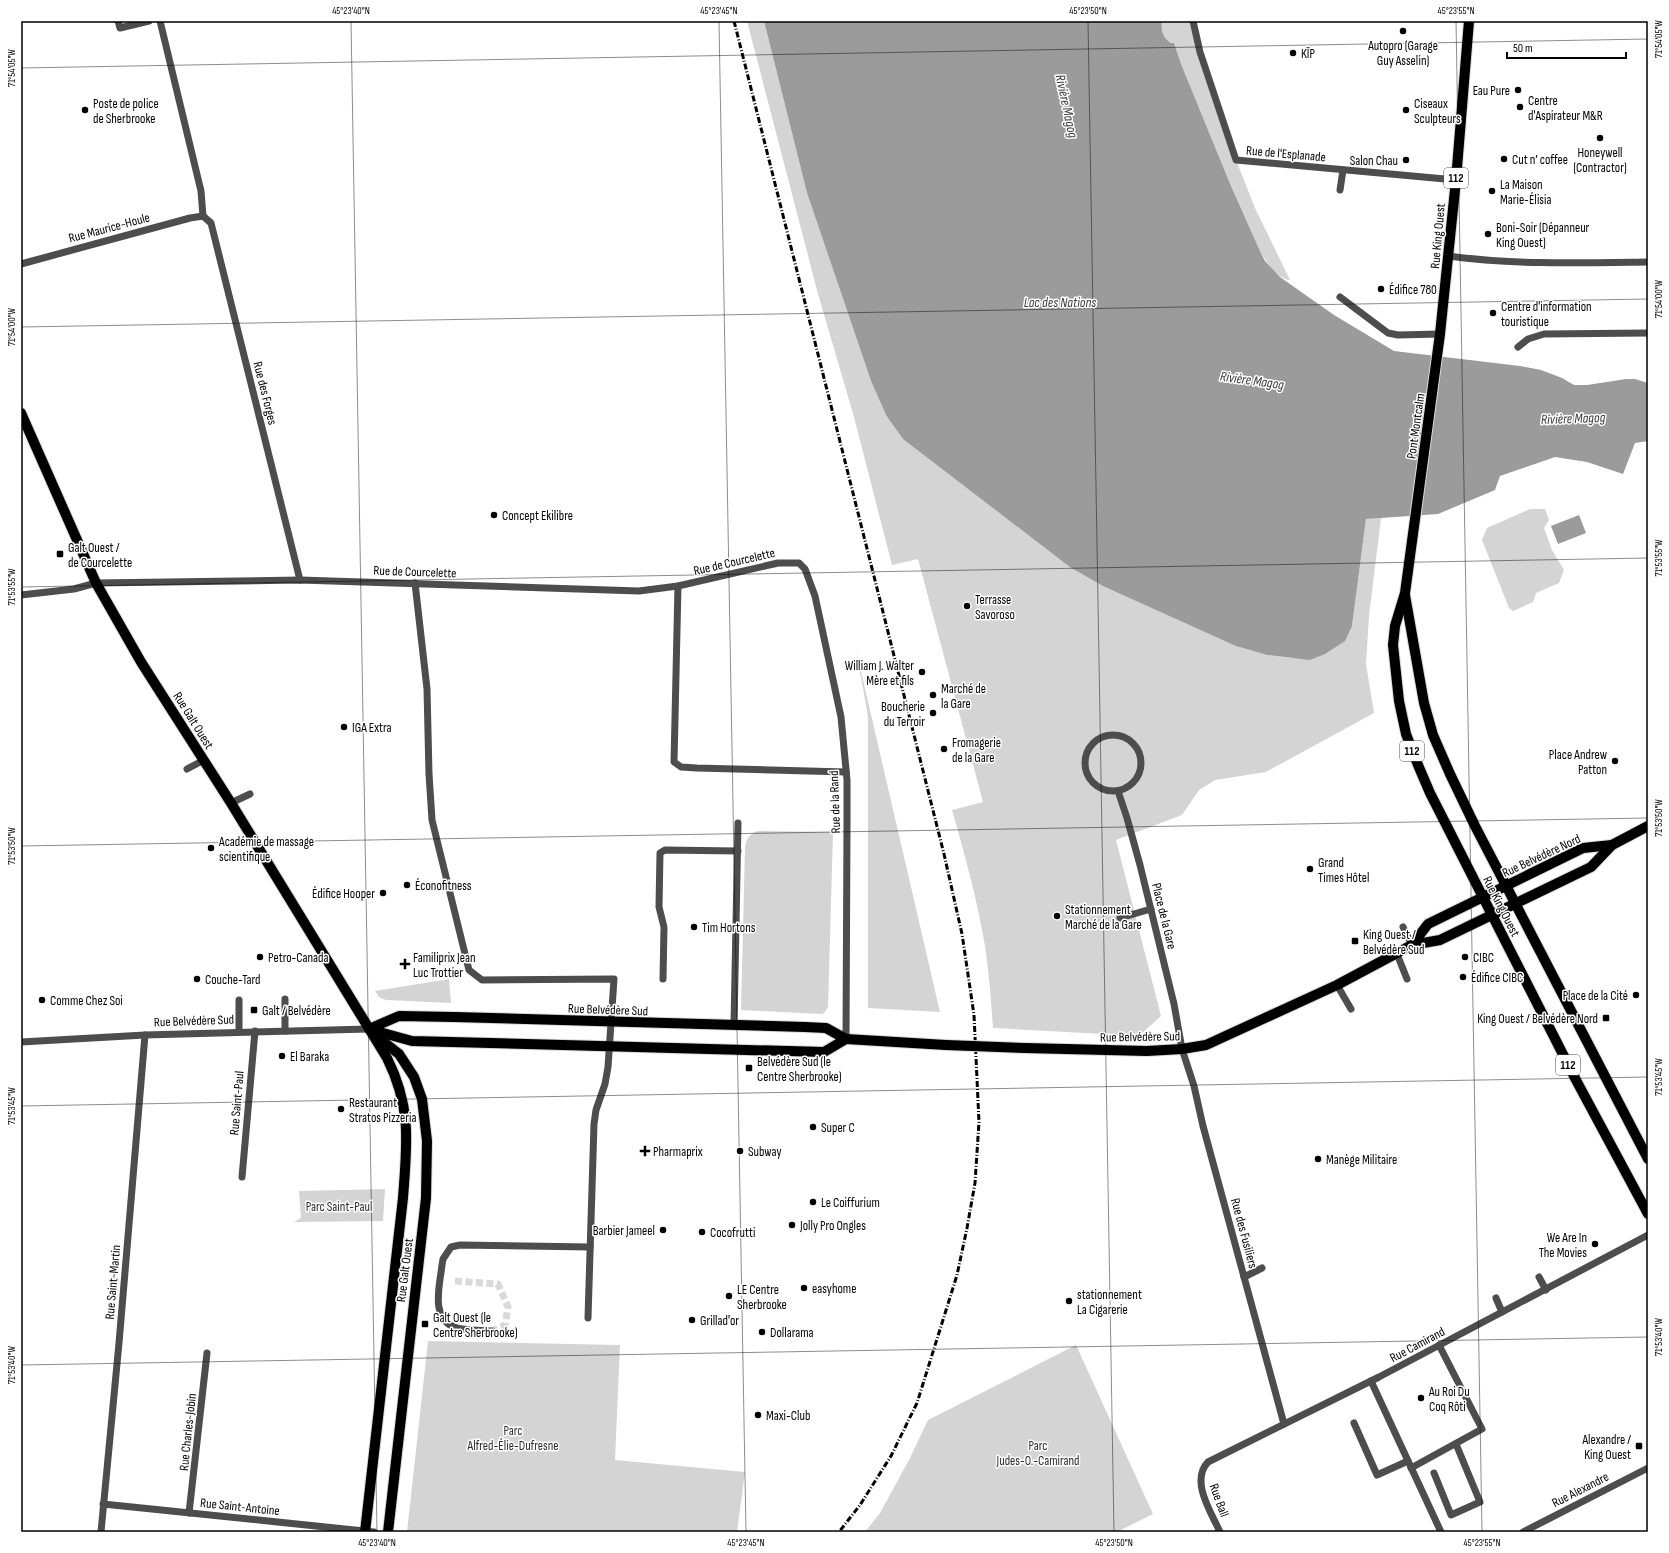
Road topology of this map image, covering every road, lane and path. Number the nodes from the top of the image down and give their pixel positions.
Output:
1 (118, 21) edge
2 (149, 21) edge
3 (160, 21) edge
4 (1193, 21) edge
5 (1469, 21) edge
6 (1343, 170) junction
7 (1456, 180) junction
8 (1340, 190) dead end
9 (203, 216) junction
10 (1448, 256) junction
11 (1648, 262) edge
12 (21, 264) edge
13 (1340, 297) dead end
14 (1648, 333) edge
15 (1440, 334) junction
16 (1518, 347) dead end
17 (21, 413) edge
18 (1415, 521) joint
19 (805, 569) joint
20 (300, 580) junction
21 (96, 583) junction
22 (415, 583) junction
23 (678, 586) junction
24 (1405, 593) junction
25 (21, 595) edge
26 (204, 760) junction
27 (187, 769) dead end
28 (846, 772) junction
29 (1118, 791) junction
30 (250, 794) dead end
31 (231, 803) junction
32 (738, 823) dead end
33 (1648, 826) edge
34 (1612, 845) junction
35 (738, 851) junction
36 (1506, 886) junction
37 (1483, 896) junction
38 (1515, 904) junction
39 (1150, 909) junction
40 (1492, 915) junction
41 (1120, 918) dead end
42 (1403, 927) dead end
43 (1412, 945) junction
44 (1397, 954) junction
45 (663, 979) dead end
46 (1408, 980) dead end
47 (1337, 985) junction
48 (285, 999) dead end
49 (239, 1000) dead end
50 (1351, 1009) dead end
51 (610, 1022) junction
52 (734, 1025) junction
53 (369, 1029) junction
54 (255, 1031) junction
55 (286, 1031) junction
56 (239, 1032) junction
57 (145, 1035) junction
58 (846, 1039) junction
59 (21, 1042) edge
60 (610, 1046) junction
61 (1182, 1049) junction
62 (1648, 1159) edge
63 (242, 1177) dead end
64 (1648, 1214) edge
65 (1648, 1235) edge
66 (590, 1247) junction
67 (1262, 1268) dead end
68 (1244, 1276) junction
69 (1539, 1277) dead end
70 (1546, 1290) junction
71 (1496, 1298) dead end
72 (1502, 1312) junction
73 (588, 1318) dead end
74 (492, 1331) tunnel mouth
75 (1439, 1345) junction
76 (207, 1353) dead end
77 (1371, 1381) junction
78 (1354, 1423) dead end
79 (1284, 1424) junction
80 (1456, 1444) junction
81 (1408, 1460) junction
82 (1411, 1468) junction
83 (1648, 1468) edge
84 (1434, 1473) dead end
85 (1201, 1475) joint
86 (103, 1504) junction
87 (189, 1513) junction
88 (100, 1532) edge
89 (368, 1532) edge
90 (388, 1532) edge
91 (1220, 1532) edge
92 (1441, 1532) edge
93 (1523, 1532) edge

1 - 2 street
3 - 9 street
4 - 6 street, Rue de l'Esplanade
5 - 7 main road, Rue King Ouest / 112
6 - 7 street, Rue de l'Esplanade
6 - 8 street
7 - 10 main road, Rue King Ouest / 112
9 - 12 street, Rue Maurice-Houle
9 - 20 street, Rue des Forges
10 - 11 street
10 - 15 main road, Rue King Ouest / 112
13 - 15 street
14 - 16 street
15 - 18 main road, Pont Montcalm / 112
17 - 21 main road, Rue Galt Ouest
18 - 24 main road, Rue King Ouest / 112
19 - 23 street, Rue de Courcelette
19 - 28 street, Rue de la Rand
20 - 21 street, Rue de Courcelette
20 - 22 street, Rue de Courcelette
21 - 25 street, Rue de Courcelette
21 - 26 main road, Rue Galt Ouest
22 - 23 street, Rue de Courcelette
22 - 51 street
23 - 28 street
24 - 36 main road, Rue King Ouest / 112
24 - 37 main road, Rue King Ouest / 112
26 - 27 street
26 - 31 main road, Rue Galt Ouest
28 - 58 street, Rue de la Rand
29 - 29 street
29 - 39 street, Place de la Gare
30 - 31 street
31 - 53 main road, Rue Galt Ouest
32 - 35 street
33 - 34 main road, Rue Belvédère Nord
34 - 36 main road, Rue Belvédère Nord
34 - 38 main road, Rue Belvédère Nord
35 - 45 street
35 - 52 street
36 - 37 main road, Rue Belvédère Nord
36 - 38 main road, Rue King Ouest / 112
37 - 40 main road, Rue King Ouest / 112
37 - 43 main road, Rue Belvédère Sud
38 - 40 main road, Rue Belvédère Nord
38 - 62 main road, Rue King Ouest / 112
39 - 41 street
39 - 61 street, Place de la Gare
40 - 43 main road, Rue Belvédère Sud
40 - 64 main road, Rue King Ouest / 112
42 - 43 street
43 - 44 main road, Rue Belvédère Sud
44 - 46 street
44 - 47 main road, Rue Belvédère Sud
47 - 50 street
47 - 61 main road, Rue Belvédère Sud
48 - 55 street
49 - 56 street
51 - 52 main road, Rue Belvédère Sud
51 - 53 main road, Rue Belvédère Sud
51 - 60 street
52 - 58 main road, Rue Belvédère Sud
53 - 55 street, Rue Belvédère Sud
53 - 60 main road, Rue Belvédère Sud
53 - 89 main road, Rue Galt Ouest
53 - 90 main road, Rue Galt Ouest
54 - 55 street, Rue Belvédère Sud
54 - 56 street, Rue Belvédère Sud
54 - 63 street, Rue Saint-Paul
56 - 57 street, Rue Belvédère Sud
57 - 59 street, Rue Belvédère Sud
57 - 86 street, Rue Saint-Martin
58 - 60 main road, Rue Belvédère Sud
58 - 61 main road, Rue Belvédère Sud, bridge
60 - 66 street
61 - 68 street, Rue des Fusiliers
65 - 70 street, Rue Camirand
66 - 73 street
66 - 74 street
67 - 68 street
68 - 79 street, Rue des Fusiliers
69 - 70 street
70 - 72 street, Rue Camirand
71 - 72 street
72 - 75 street, Rue Camirand
75 - 77 street, Rue Camirand
75 - 80 street
76 - 87 street, Rue Charles-Jobin
77 - 79 street, Rue Camirand
77 - 81 street
78 - 81 street
79 - 85 street, Rue Camirand
80 - 82 street
80 - 84 street
81 - 82 street
82 - 92 street
83 - 93 street, Rue Alexandre
85 - 91 street, Rue Ball
86 - 87 street, Rue Saint-Antoine
86 - 88 street, Rue Saint-Martin
87 - 89 street, Rue Saint-Antoine

